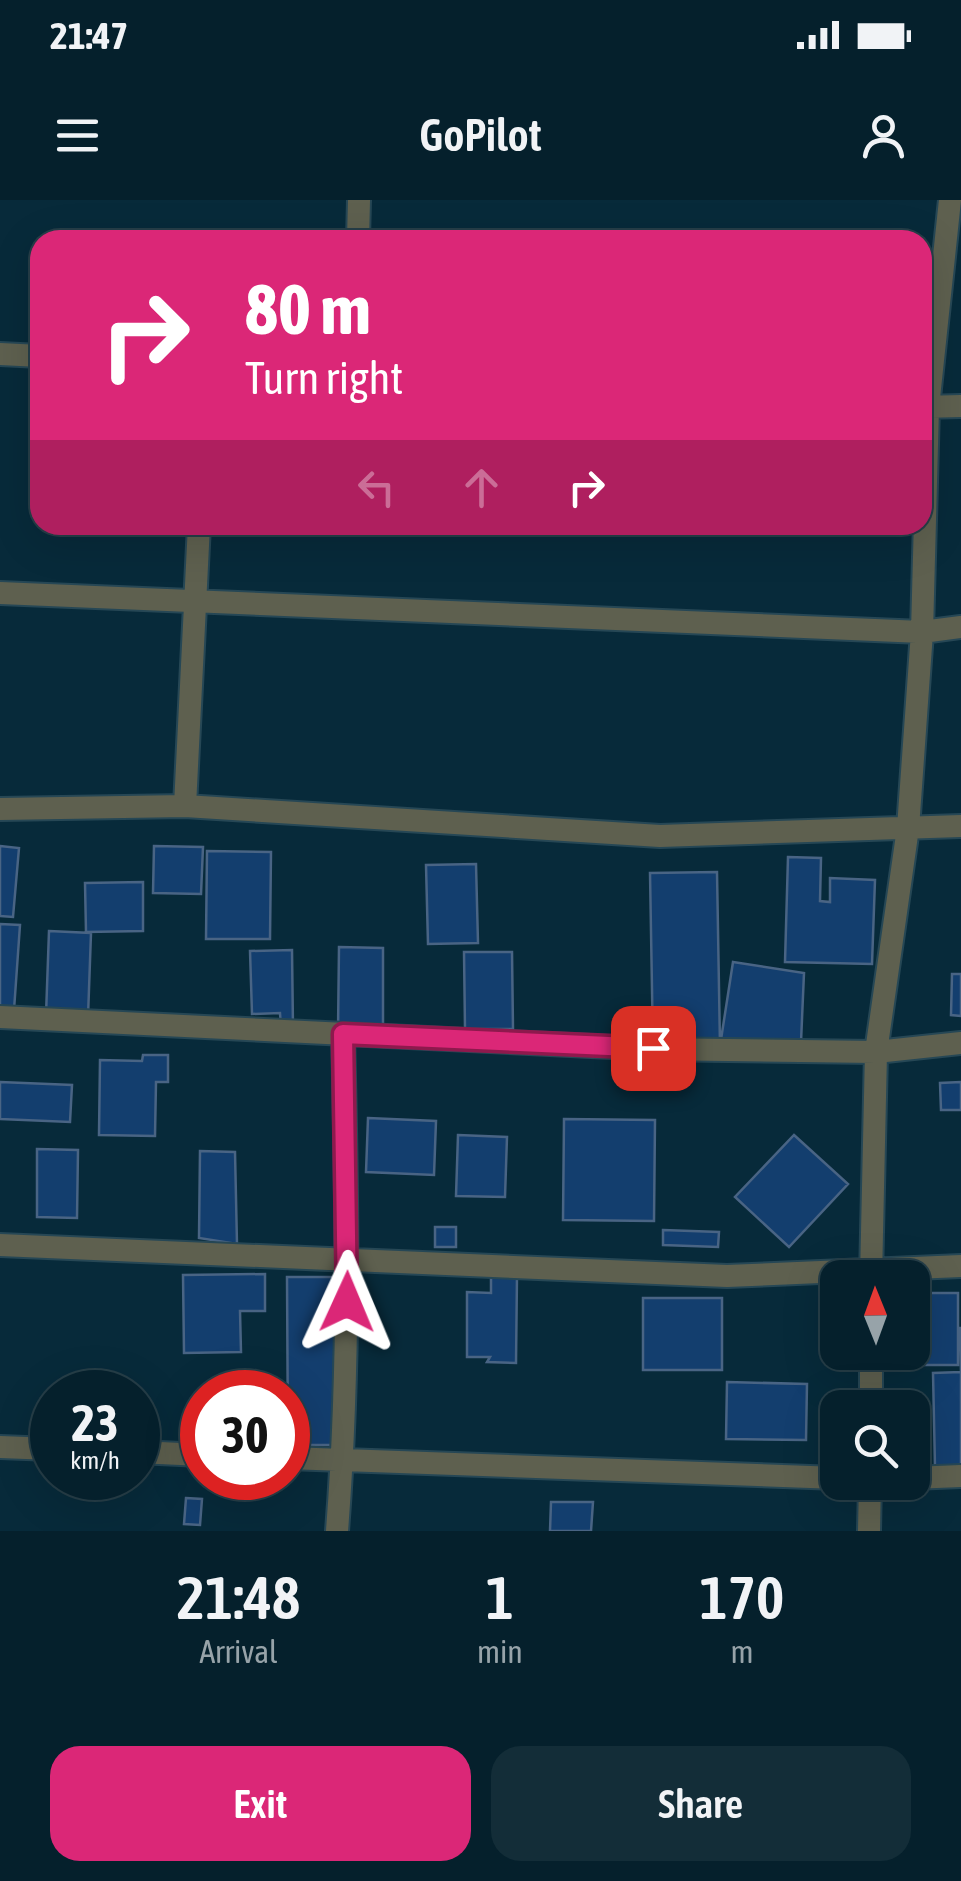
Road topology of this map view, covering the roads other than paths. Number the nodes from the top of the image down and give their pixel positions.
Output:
1 (360, 200) edge
2 (950, 200) edge
3 (358, 230) edge
4 (0, 354) edge
5 (932, 355) edge
6 (30, 356) edge
7 (961, 406) edge
8 (932, 407) edge
9 (199, 535) edge
10 (924, 535) edge
11 (0, 593) edge
12 (196, 601) junction
13 (961, 627) edge
14 (922, 632) junction
15 (185, 806) junction
16 (0, 808) edge
17 (961, 826) edge
18 (908, 828) junction
19 (0, 1017) edge
20 (343, 1034) junction
21 (961, 1043) edge
22 (876, 1052) junction
23 (0, 1245) edge
24 (871, 1260) edge
25 (348, 1262) junction
26 (961, 1266) edge
27 (930, 1269) edge
28 (820, 1275) edge
29 (0, 1447) edge
30 (30, 1448) edge
31 (310, 1459) edge
32 (343, 1460) junction
33 (961, 1476) edge
34 (820, 1477) edge
35 (930, 1477) edge
36 (869, 1500) edge
37 (337, 1531) edge
38 (868, 1531) edge

1 - 3 street
2 - 5 street
4 - 6 street
7 - 8 street
9 - 12 street
10 - 14 street
11 - 12 street
12 - 14 street
12 - 15 street
13 - 14 street
14 - 18 street
15 - 16 street
15 - 18 street
17 - 18 street
18 - 22 street
19 - 20 street
20 - 22 street
20 - 25 street
21 - 22 street
22 - 24 street
23 - 25 street
25 - 28 street
25 - 32 street
26 - 27 street
29 - 30 street
31 - 32 street
32 - 34 street
32 - 37 street
33 - 35 street
36 - 38 street

